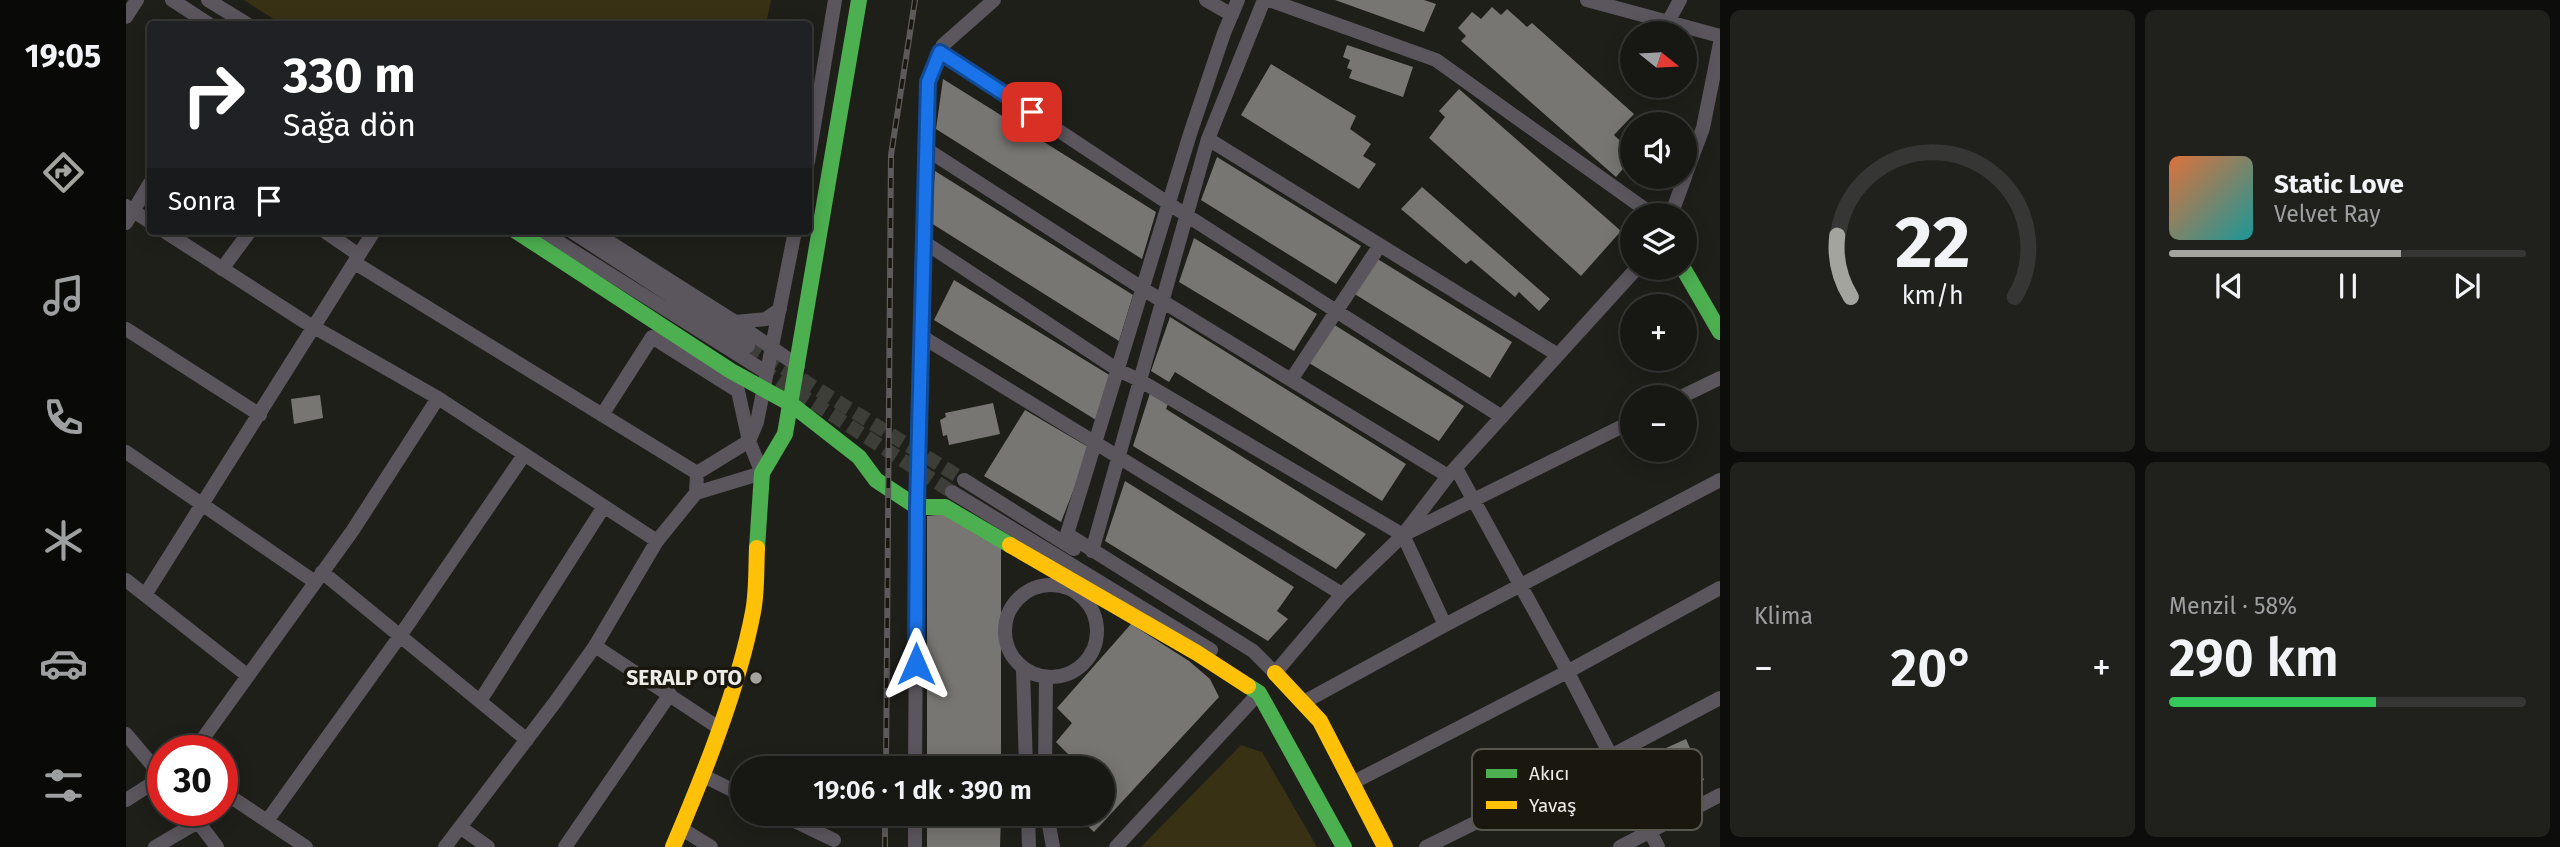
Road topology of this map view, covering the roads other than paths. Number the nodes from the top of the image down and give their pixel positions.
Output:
1 (137, 0) edge
2 (172, 0) edge
3 (208, 0) edge
4 (835, 0) edge
5 (859, 0) edge
6 (994, 0) edge
7 (1206, 0) edge
8 (1238, 0) edge
9 (1266, 0) edge
10 (1587, 0) edge
11 (1680, 0) edge
12 (1232, 15) junction
13 (126, 17) edge
14 (204, 21) edge
15 (242, 21) edge
16 (1664, 21) edge
17 (1669, 21) edge
18 (1698, 31) edge
19 (1720, 37) edge
20 (1720, 43) edge
21 (940, 52) junction
22 (812, 138) edge
23 (1208, 139) junction
24 (1697, 144) edge
25 (926, 149) junction
26 (147, 187) edge
27 (1169, 203) junction
28 (1636, 203) edge
29 (128, 214) edge
30 (1186, 215) junction
31 (147, 221) edge
32 (170, 235) edge
33 (247, 235) edge
34 (329, 235) edge
35 (372, 235) edge
36 (522, 235) edge
37 (547, 235) edge
38 (577, 235) edge
39 (598, 235) edge
40 (794, 235) edge
41 (924, 242) junction
42 (1380, 245) junction
43 (357, 259) junction
44 (222, 269) junction
45 (1626, 280) edge
46 (1690, 280) edge
47 (1143, 287) junction
48 (1162, 301) junction
49 (780, 309) junction
50 (1337, 311) junction
51 (735, 322) junction
52 (315, 328) junction
53 (126, 329) edge
54 (1720, 332) edge
55 (921, 336) junction
56 (748, 346) tunnel mouth
57 (772, 348) junction
58 (1558, 355) junction
59 (797, 366) junction
60 (761, 369) tunnel mouth
61 (1118, 370) junction
62 (1720, 378) edge
63 (1139, 380) junction
64 (1291, 380) junction
65 (764, 389) junction
66 (1697, 389) edge
67 (438, 398) junction
68 (791, 404) junction
69 (260, 415) junction
70 (602, 415) junction
71 (1502, 417) junction
72 (1620, 428) edge
73 (749, 441) junction
74 (1096, 444) junction
75 (126, 452) edge
76 (524, 456) junction
77 (1117, 458) junction
78 (1452, 472) junction
79 (697, 473) junction
80 (762, 473) junction
81 (1720, 480) edge
82 (964, 481) tunnel mouth
83 (952, 492) tunnel mouth
84 (695, 493) junction
85 (1474, 501) junction
86 (202, 505) junction
87 (917, 507) junction
88 (603, 508) junction
89 (1403, 535) junction
90 (657, 541) junction
91 (1092, 551) junction
92 (319, 577) junction
93 (126, 580) edge
94 (1520, 585) junction
95 (1720, 588) edge
96 (1342, 594) junction
97 (145, 595) junction
98 (1445, 625) junction
99 (400, 636) junction
100 (595, 646) junction
101 (1023, 668) junction
102 (1567, 672) junction
103 (1275, 673) junction
104 (248, 676) junction
105 (1046, 677) junction
106 (1259, 693) junction
107 (670, 694) junction
108 (1720, 698) edge
109 (480, 701) junction
110 (1304, 702) junction
111 (719, 728) junction
112 (206, 735) edge
113 (527, 740) junction
114 (128, 741) edge
115 (1607, 749) edge
116 (1624, 749) edge
117 (915, 756) edge
118 (1026, 756) edge
119 (1045, 756) edge
120 (147, 761) edge
121 (702, 775) junction
122 (1352, 783) junction
123 (147, 787) edge
124 (730, 789) edge
125 (1720, 795) edge
126 (126, 800) edge
127 (238, 802) edge
128 (1702, 804) edge
129 (267, 821) junction
130 (1472, 824) edge
131 (181, 826) edge
132 (201, 826) edge
133 (805, 826) edge
134 (915, 826) edge
135 (1028, 826) edge
136 (1049, 826) edge
137 (460, 827) junction
138 (682, 829) junction
139 (1650, 831) joint
140 (834, 840) dead end
141 (155, 847) edge
142 (217, 847) edge
143 (306, 847) edge
144 (445, 847) edge
145 (488, 847) edge
146 (565, 847) edge
147 (673, 847) edge
148 (710, 847) edge
149 (915, 847) edge
150 (1029, 847) edge
151 (1053, 847) edge
152 (1116, 847) edge
153 (1344, 847) edge
154 (1385, 847) edge
155 (1426, 847) edge
156 (1620, 847) edge
157 (1658, 847) edge

1 - 13 street
2 - 14 street
3 - 15 street
4 - 22 street
5 - 59 street
6 - 21 street
7 - 12 street
8 - 12 street
9 - 23 street
9 - 28 street
10 - 16 street
11 - 17 street
12 - 27 street
18 - 19 street
20 - 24 street
21 - 25 street
21 - 27 street
23 - 30 street
23 - 42 street
25 - 41 street
25 - 47 street
26 - 29 street
27 - 30 street
27 - 47 street
29 - 31 street
30 - 48 street
30 - 50 street
32 - 44 street
33 - 44 street
34 - 43 street
35 - 43 street
36 - 65 street
37 - 60 street
38 - 56 street
39 - 51 street
40 - 49 street
41 - 55 street
41 - 61 street
42 - 50 street
42 - 58 street
43 - 52 street
43 - 70 street
44 - 52 street
45 - 58 street
46 - 54 street
47 - 48 street
47 - 61 street
48 - 63 street
48 - 64 street
49 - 51 street
49 - 57 street
50 - 64 street
50 - 71 street
51 - 57 street
52 - 67 street
52 - 69 street
53 - 69 street
55 - 74 street
55 - 87 street
57 - 59 street
57 - 65 street
58 - 71 street
59 - 68 street
61 - 63 street
61 - 74 street
62 - 66 street
63 - 77 street
63 - 89 street
64 - 78 street
65 - 68 street
65 - 73 street
67 - 76 street
67 - 92 street
68 - 80 street
68 - 87 street
69 - 86 street
70 - 73 street
70 - 79 street
71 - 78 street
72 - 85 street
73 - 79 street
73 - 80 street
74 - 77 street
74 - 91 street
75 - 86 street
76 - 88 street
76 - 99 street
77 - 91 street
77 - 96 street
78 - 85 street
78 - 89 street
79 - 84 street
80 - 84 street
80 - 111 street
81 - 94 street
82 - 103 street
83 - 106 street
84 - 90 street
85 - 89 street
85 - 94 street
86 - 92 street
86 - 97 street
87 - 106 street
87 - 117 street
88 - 90 street
88 - 109 street
89 - 96 street
89 - 98 street
90 - 100 street
91 - 103 street
92 - 99 street
92 - 104 street
93 - 97 street
94 - 98 street
94 - 102 street
95 - 102 street
96 - 103 street
97 - 104 street
98 - 110 street
99 - 109 street
99 - 129 street
100 - 107 street
100 - 113 street
101 - 105 street
101 - 105 street
101 - 118 street
102 - 115 street
102 - 122 street
103 - 110 street
104 - 112 street
105 - 119 street
106 - 152 street
106 - 153 street
107 - 111 street
107 - 146 street
108 - 116 street
109 - 113 street
110 - 122 street
111 - 121 street
113 - 137 street
114 - 120 street
121 - 124 street
121 - 138 street
122 - 154 street
123 - 126 street
125 - 128 street
127 - 129 street
129 - 143 street
130 - 155 street
131 - 141 street
132 - 142 street
133 - 140 street
134 - 149 street
135 - 150 street
136 - 151 street
137 - 144 street
137 - 145 street
138 - 147 street
138 - 148 street
139 - 156 street
139 - 157 street

